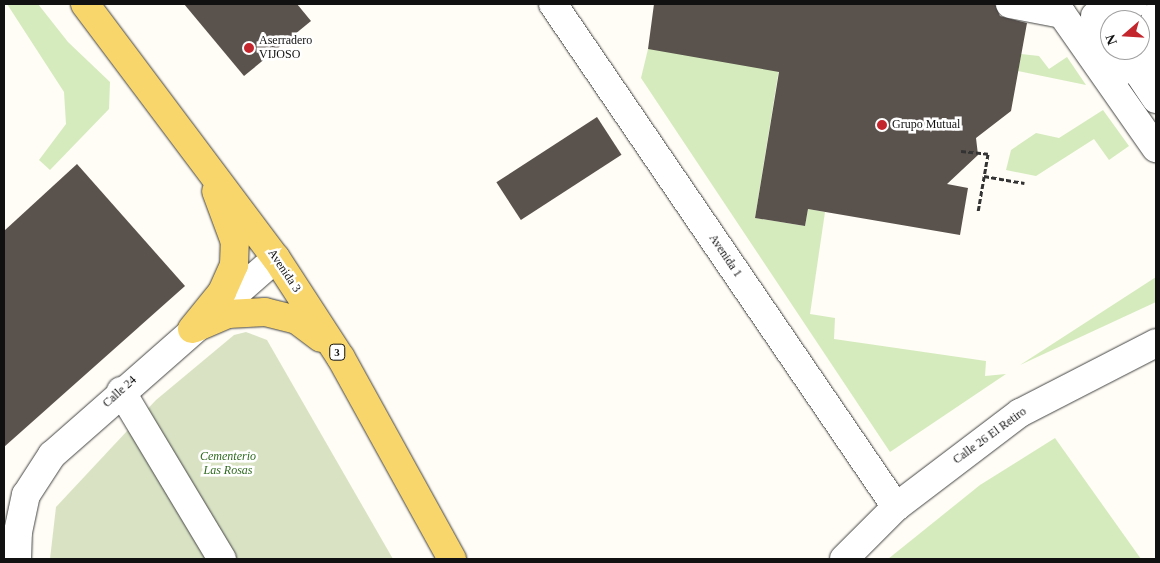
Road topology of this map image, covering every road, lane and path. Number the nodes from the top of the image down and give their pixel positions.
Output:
1 (85, 4) edge
2 (553, 4) edge
3 (1010, 4) edge
4 (1063, 7) edge
5 (1100, 13) edge
6 (1156, 16) edge
7 (1112, 60) edge
8 (1130, 60) edge
9 (1156, 73) edge
10 (1156, 99) edge
11 (1156, 124) edge
12 (1156, 148) edge
13 (961, 151) dead end
14 (203, 157) junction
15 (984, 176) junction
16 (1024, 184) dead end
17 (978, 212) dead end
18 (276, 258) junction
19 (192, 329) junction
20 (1151, 342) edge
21 (341, 358) junction
22 (121, 391) junction
23 (896, 507) junction
24 (18, 559) edge
25 (222, 559) edge
26 (452, 559) edge
27 (844, 559) edge

1 - 14 main road, Avenida 3 / 3
2 - 23 street, Avenida 1
3 - 4 street
4 - 5 street
4 - 12 street
6 - 9 street
7 - 11 street
8 - 10 street
13 - 15 path
14 - 18 main road, Avenida 3 / 3
14 - 19 main road
15 - 16 path
15 - 17 path
18 - 19 street, Calle 24
18 - 21 main road, Avenida 3 / 3
19 - 21 main road
19 - 22 street, Calle 24
20 - 23 street, Calle 26 El Retiro
21 - 26 main road, Avenida 3 / 3
22 - 24 street, Calle 24
22 - 25 street
23 - 27 street, Calle 26 El Retiro

